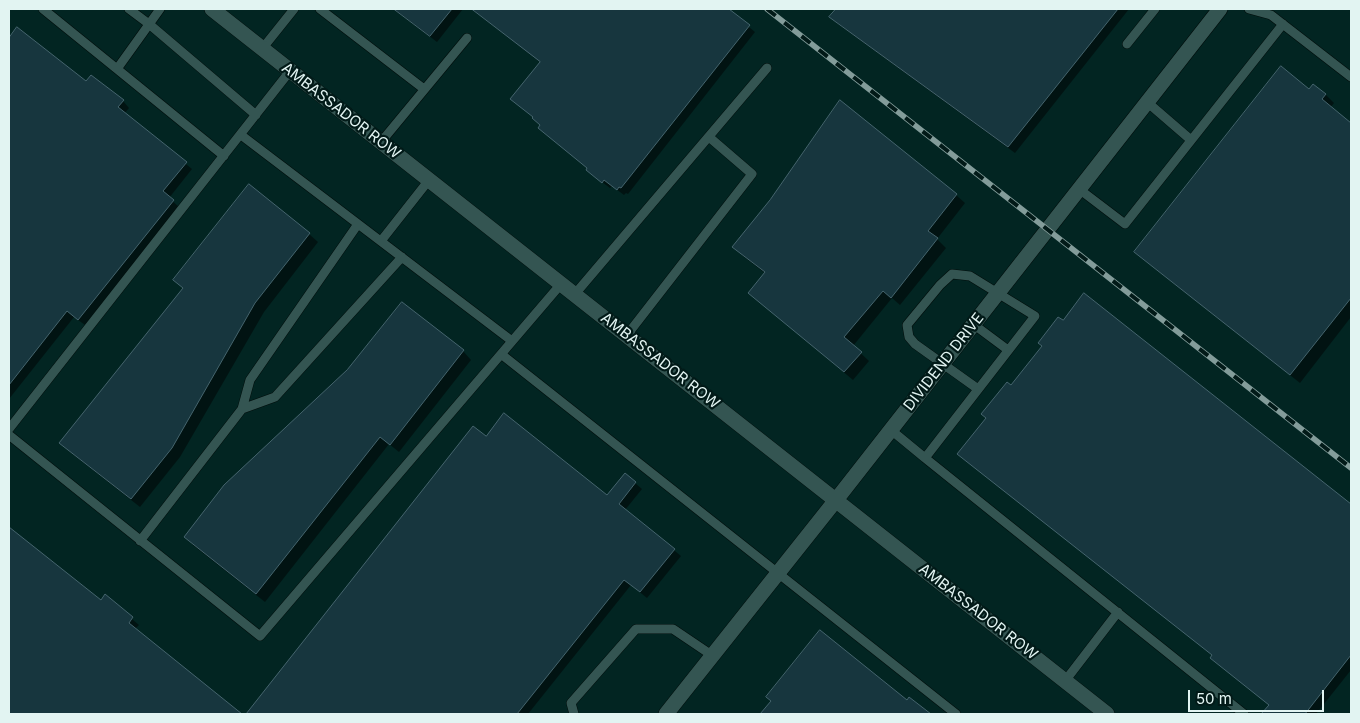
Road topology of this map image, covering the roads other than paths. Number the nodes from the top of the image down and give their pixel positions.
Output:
1 (43, 9) edge
2 (129, 9) edge
3 (160, 9) edge
4 (212, 9) edge
5 (294, 9) edge
6 (320, 9) edge
7 (1156, 9) edge
8 (1220, 9) edge
9 (1249, 9) edge
10 (149, 24) junction
11 (1283, 24) junction
12 (467, 38) dead end
13 (1127, 44) dead end
14 (262, 48) junction
15 (767, 68) dead end
16 (118, 69) junction
17 (290, 71) junction
18 (1351, 77) edge
19 (424, 89) junction
20 (1147, 102) junction
21 (256, 115) junction
22 (241, 135) junction
23 (709, 136) junction
24 (1191, 140) junction
25 (381, 142) junction
26 (224, 156) junction
27 (429, 180) junction
28 (1079, 189) junction
29 (358, 224) junction
30 (381, 241) junction
31 (402, 257) junction
32 (562, 284) junction
33 (997, 293) junction
34 (575, 294) junction
35 (974, 324) junction
36 (627, 335) junction
37 (512, 342) junction
38 (1008, 350) junction
39 (502, 354) junction
40 (942, 364) junction
41 (978, 389) junction
42 (242, 409) junction
43 (9, 429) edge
44 (891, 430) junction
45 (9, 435) edge
46 (925, 458) junction
47 (836, 500) junction
48 (140, 541) junction
49 (778, 573) junction
50 (1118, 612) junction
51 (713, 656) junction
52 (1065, 680) junction
53 (1099, 712) edge
54 (574, 714) edge
55 (666, 714) edge
56 (956, 714) edge
57 (1244, 714) edge

1 - 16 lane
2 - 10 lane
3 - 10 lane
4 - 14 street, AMBASSADOR ROW
5 - 14 lane
6 - 19 lane
7 - 13 lane
8 - 20 street, DIVIDEND DRIVE
9 - 11 lane
10 - 16 lane
10 - 21 lane
11 - 18 lane
11 - 24 lane
12 - 19 lane
14 - 17 street, AMBASSADOR ROW
15 - 23 lane
16 - 26 lane
17 - 21 lane
17 - 25 street, AMBASSADOR ROW
19 - 25 lane
20 - 24 lane
20 - 28 street, DIVIDEND DRIVE
21 - 22 lane
22 - 26 lane
22 - 29 lane
23 - 34 lane
23 - 36 lane
24 - 28 lane
25 - 27 street, AMBASSADOR ROW
26 - 43 lane
27 - 30 lane
27 - 32 street, AMBASSADOR ROW
28 - 33 street, DIVIDEND DRIVE
29 - 30 lane
29 - 42 lane
30 - 31 lane
31 - 37 lane
31 - 42 lane
32 - 34 street, AMBASSADOR ROW
32 - 37 lane
33 - 35 street, DIVIDEND DRIVE
33 - 38 lane
33 - 40 lane
34 - 36 street, AMBASSADOR ROW
35 - 38 lane
35 - 40 street, DIVIDEND DRIVE
36 - 47 street, AMBASSADOR ROW
37 - 39 lane
38 - 41 lane
39 - 48 lane
39 - 49 lane
40 - 41 lane
40 - 44 street, DIVIDEND DRIVE
41 - 46 lane
42 - 48 lane
44 - 46 lane
44 - 47 street, DIVIDEND DRIVE
45 - 48 lane
46 - 50 lane
47 - 49 street, DIVIDEND DRIVE
47 - 52 street, AMBASSADOR ROW
49 - 51 street, DIVIDEND DRIVE
49 - 56 lane
50 - 52 lane
50 - 57 lane
51 - 54 lane
51 - 55 street, DIVIDEND DRIVE
52 - 53 street, AMBASSADOR ROW

